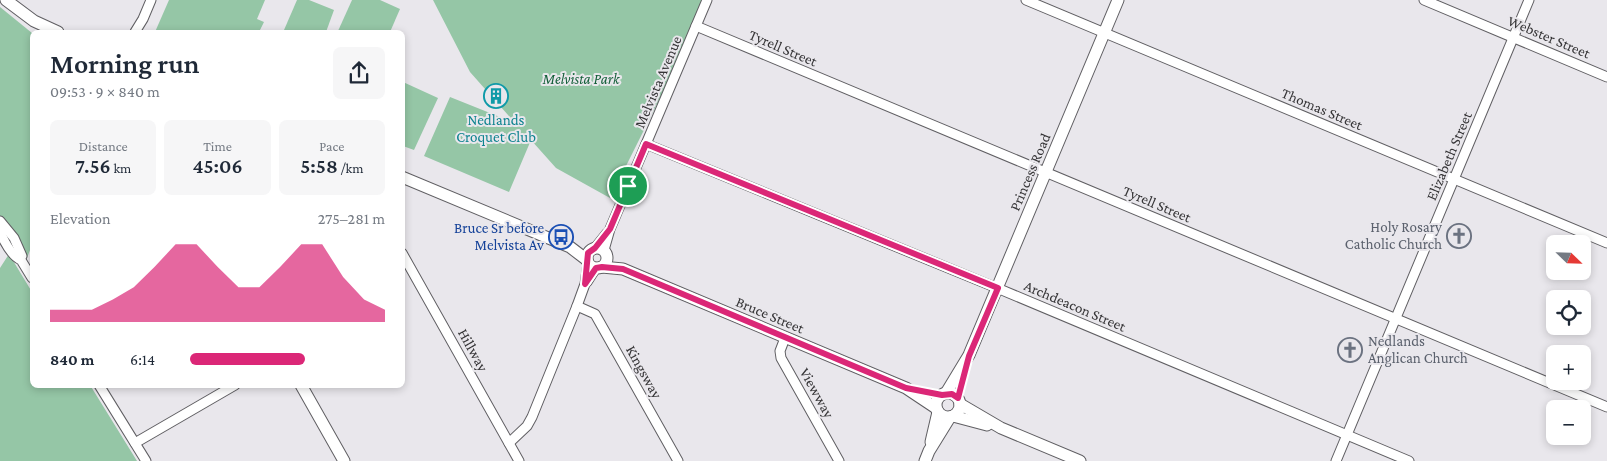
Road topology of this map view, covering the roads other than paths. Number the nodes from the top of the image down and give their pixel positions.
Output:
1 (6, 0) edge
2 (151, 0) edge
3 (707, 0) edge
4 (1026, 0) edge
5 (1118, 0) edge
6 (1424, 0) edge
7 (1529, 0) edge
8 (143, 20) junction
9 (696, 26) junction
10 (54, 30) edge
11 (136, 30) edge
12 (142, 30) edge
13 (1104, 33) junction
14 (1514, 37) junction
15 (1607, 76) edge
16 (646, 144) junction
17 (1046, 172) junction
18 (405, 178) edge
19 (1455, 179) junction
20 (0, 221) edge
21 (0, 232) edge
22 (1607, 243) edge
23 (405, 258) edge
24 (596, 258) junction
25 (21, 260) junction
26 (30, 275) edge
27 (998, 288) junction
28 (577, 306) junction
29 (1395, 319) junction
30 (786, 338) junction
31 (969, 356) junction
32 (101, 388) edge
33 (230, 388) edge
34 (303, 388) edge
35 (906, 388) junction
36 (944, 394) junction
37 (959, 401) junction
38 (1607, 407) edge
39 (937, 410) junction
40 (952, 417) junction
41 (1001, 428) junction
42 (1347, 435) junction
43 (135, 443) junction
44 (509, 443) junction
45 (927, 456) edge
46 (146, 461) edge
47 (344, 461) edge
48 (518, 461) edge
49 (678, 461) edge
50 (839, 461) edge
51 (1080, 461) edge
52 (1336, 461) edge
53 (1409, 461) edge

1 - 10 street
2 - 8 street
3 - 9 street, Melvista Avenue
4 - 13 street, Thomas Street
5 - 13 street, Princess Road
6 - 14 street, Webster Street
7 - 14 street, Elizabeth Street
8 - 11 street
8 - 12 street
9 - 16 street, Melvista Avenue
9 - 17 street, Tyrell Street
13 - 17 street, Princess Road
13 - 19 street, Thomas Street
14 - 15 street, Webster Street
14 - 19 street, Elizabeth Street
16 - 24 street, Melvista Avenue
16 - 27 street, Archdeacon Street
17 - 27 street, Princess Road
17 - 29 street, Tyrell Street
18 - 24 street, Bruce Street
19 - 22 street, Thomas Street
19 - 29 street, Elizabeth Street
20 - 25 street
21 - 25 street
23 - 44 street, Hillway
24 - 28 street, Melvista Avenue
24 - 30 street, Bruce Street
25 - 26 street
27 - 31 street, Princess Road
27 - 42 street, Archdeacon Street
28 - 44 street, Melvista Avenue
28 - 49 street, Kingsway
29 - 38 street, Tyrell Street
29 - 42 street, Elizabeth Street
30 - 35 street, Bruce Street
30 - 50 street, Viewway
31 - 36 street, Princess Road
31 - 37 street, Princess Road
32 - 43 street
33 - 43 street
34 - 47 street
35 - 36 street, Bruce Street
35 - 39 street, Bruce Street
36 - 37 street
36 - 39 street
37 - 40 street
37 - 41 street
39 - 40 street
39 - 45 street
40 - 41 street
40 - 45 street
41 - 51 street
42 - 52 street, Elizabeth Street
42 - 53 street, Archdeacon Street
43 - 46 street
44 - 48 street, Hillway

